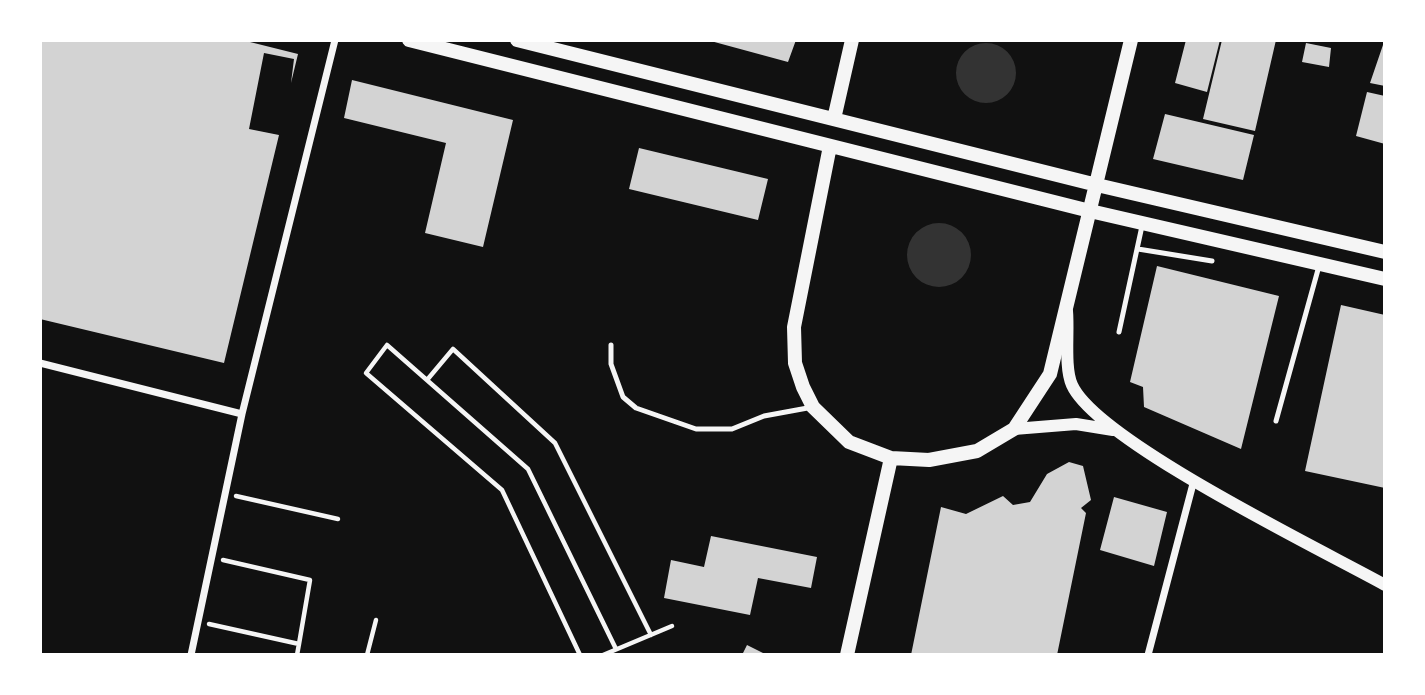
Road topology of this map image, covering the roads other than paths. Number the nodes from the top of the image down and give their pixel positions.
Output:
1 (335, 40) edge
2 (409, 40) edge
3 (517, 40) edge
4 (852, 40) edge
5 (1131, 40) edge
6 (834, 119) junction
7 (830, 146) junction
8 (1097, 185) junction
9 (1090, 211) junction
10 (1143, 223) junction
11 (1138, 248) junction
12 (1385, 252) edge
13 (1212, 261) dead end
14 (1320, 263) junction
15 (1385, 279) edge
16 (1067, 307) junction
17 (1119, 332) dead end
18 (611, 345) dead end
19 (40, 363) edge
20 (813, 407) junction
21 (242, 414) junction
22 (1276, 421) dead end
23 (1014, 429) junction
24 (1113, 430) junction
25 (891, 458) junction
26 (1194, 480) junction
27 (1385, 585) edge
28 (191, 655) edge
29 (847, 655) edge
30 (1148, 655) edge

1 - 21 street
2 - 7 main road
3 - 6 main road
4 - 6 main road
5 - 8 main road
6 - 8 main road
7 - 9 main road
7 - 20 main road
8 - 9 main road
8 - 12 main road
9 - 10 main road
9 - 16 main road
10 - 11 lane
10 - 14 main road
11 - 13 lane
11 - 17 lane
14 - 15 main road
14 - 22 lane
16 - 23 main road
16 - 24 street
18 - 20 lane
19 - 21 street
20 - 25 main road
21 - 28 street
23 - 24 street
23 - 25 main road
24 - 26 street
25 - 29 main road
26 - 27 street
26 - 30 street

